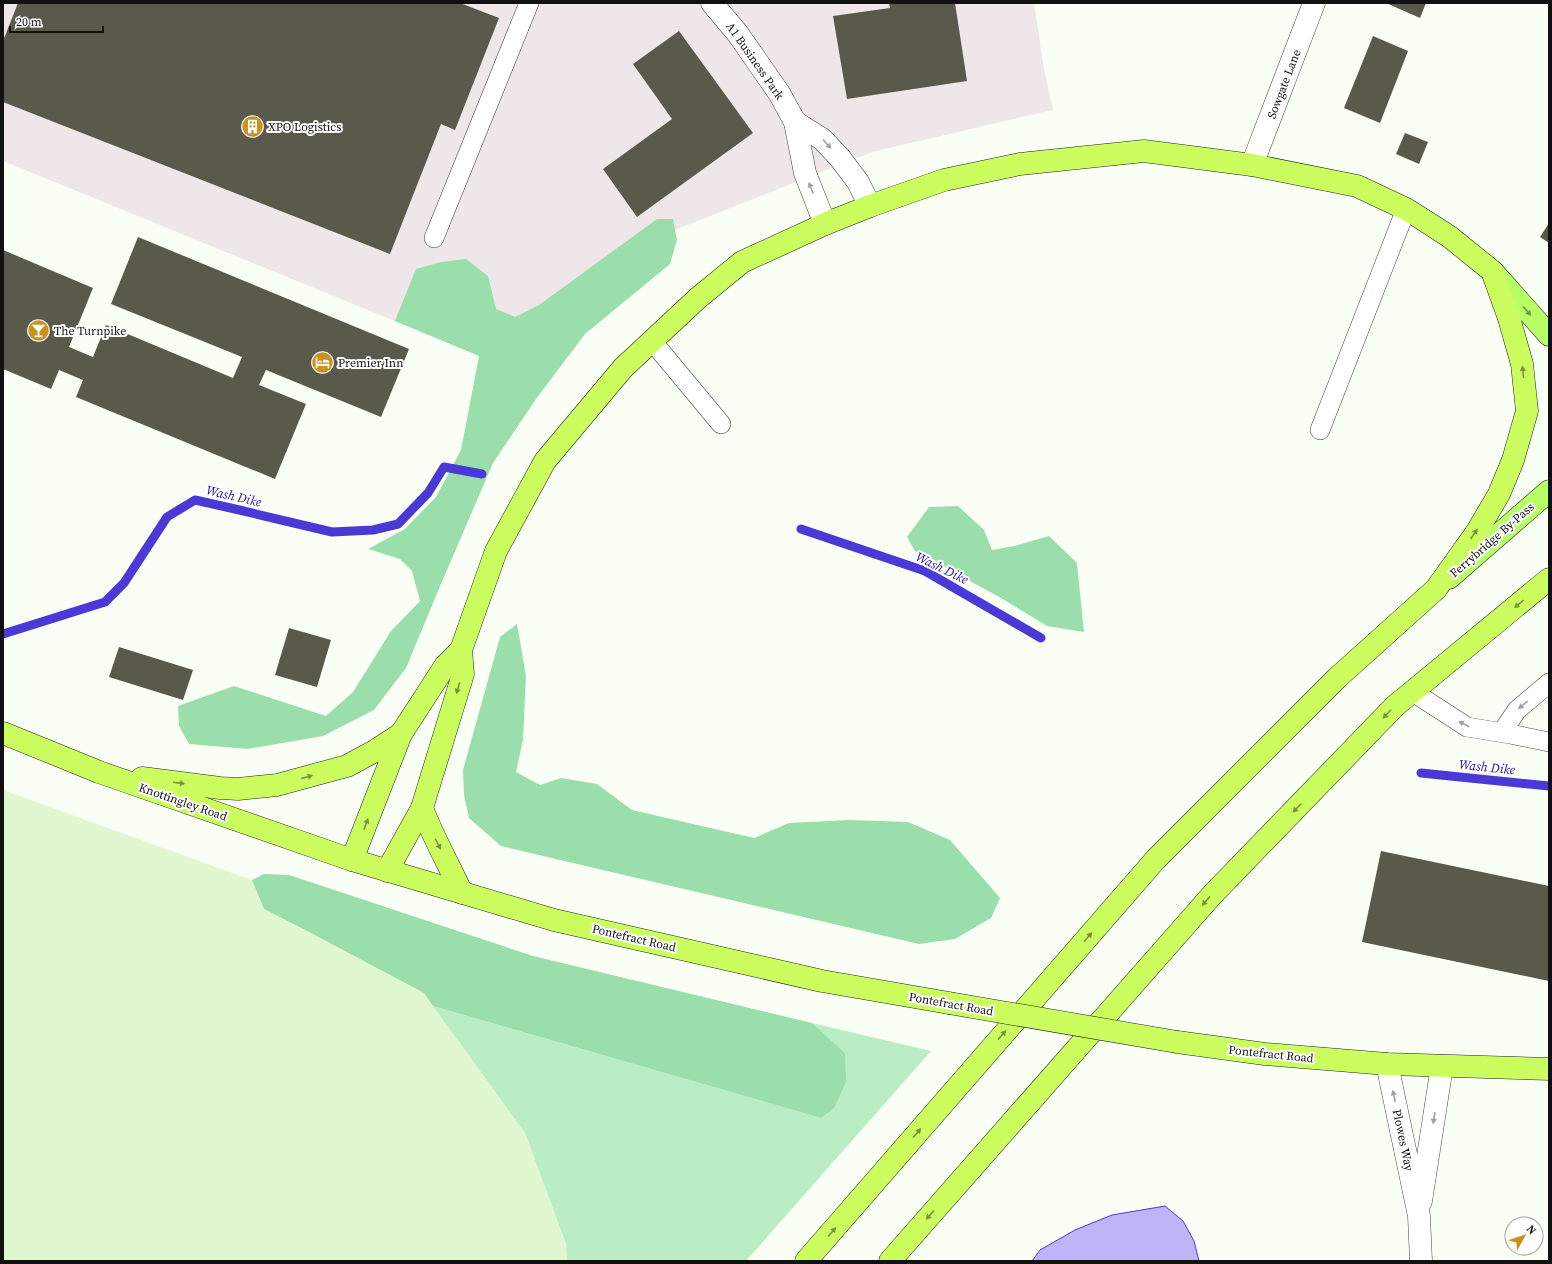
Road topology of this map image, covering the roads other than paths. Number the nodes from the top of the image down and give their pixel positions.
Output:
1 (529, 3) edge
2 (712, 3) edge
3 (1314, 3) edge
4 (795, 122) junction
5 (1252, 165) junction
6 (870, 206) junction
7 (1406, 209) junction
8 (825, 224) junction
9 (434, 238) dead end
10 (1492, 271) junction
11 (1549, 335) edge
12 (652, 341) junction
13 (721, 424) dead end
14 (1320, 430) dead end
15 (1549, 492) edge
16 (1549, 579) edge
17 (1436, 589) junction
18 (461, 650) junction
19 (1549, 683) edge
20 (1413, 692) junction
21 (1502, 732) junction
22 (3, 733) edge
23 (401, 734) junction
24 (1549, 742) edge
25 (99, 772) junction
26 (422, 808) junction
27 (359, 863) junction
28 (387, 871) junction
29 (462, 893) junction
30 (1387, 1064) junction
31 (1442, 1066) junction
32 (1549, 1069) edge
33 (1419, 1216) junction
34 (806, 1261) edge
35 (890, 1261) edge
36 (1421, 1261) edge

1 - 9 lane
2 - 4 street, A1 Business Park
3 - 5 street, Sowgate Lane
4 -> 6 street, A1 Business Park
8 -> 4 street, A1 Business Park
5 - 6 highway
5 - 7 highway
6 - 8 highway
7 - 10 highway
7 - 14 lane
8 - 12 highway
10 -> 11 main road
17 -> 10 highway
12 - 13 lane
12 - 18 highway
15 - 17 main road, Ferrybridge By-Pass
16 -> 20 highway
34 -> 17 highway
18 - 23 highway
18 -> 26 highway
19 -> 21 lane
21 -> 20 lane
20 -> 35 highway
21 - 24 lane
22 - 25 highway, Knottingley Road
25 -> 23 highway
27 -> 23 highway
25 - 27 highway, Knottingley Road
26 - 28 highway
26 -> 29 highway
27 - 28 highway, Pontefract Road
28 - 29 highway, Pontefract Road
29 - 30 highway, Pontefract Road, bridge
30 - 31 highway, Pontefract Road
33 -> 30 street, Plowes Way
31 - 32 highway, Pontefract Road
31 -> 33 street, Plowes Way
33 - 36 street, Plowes Way

